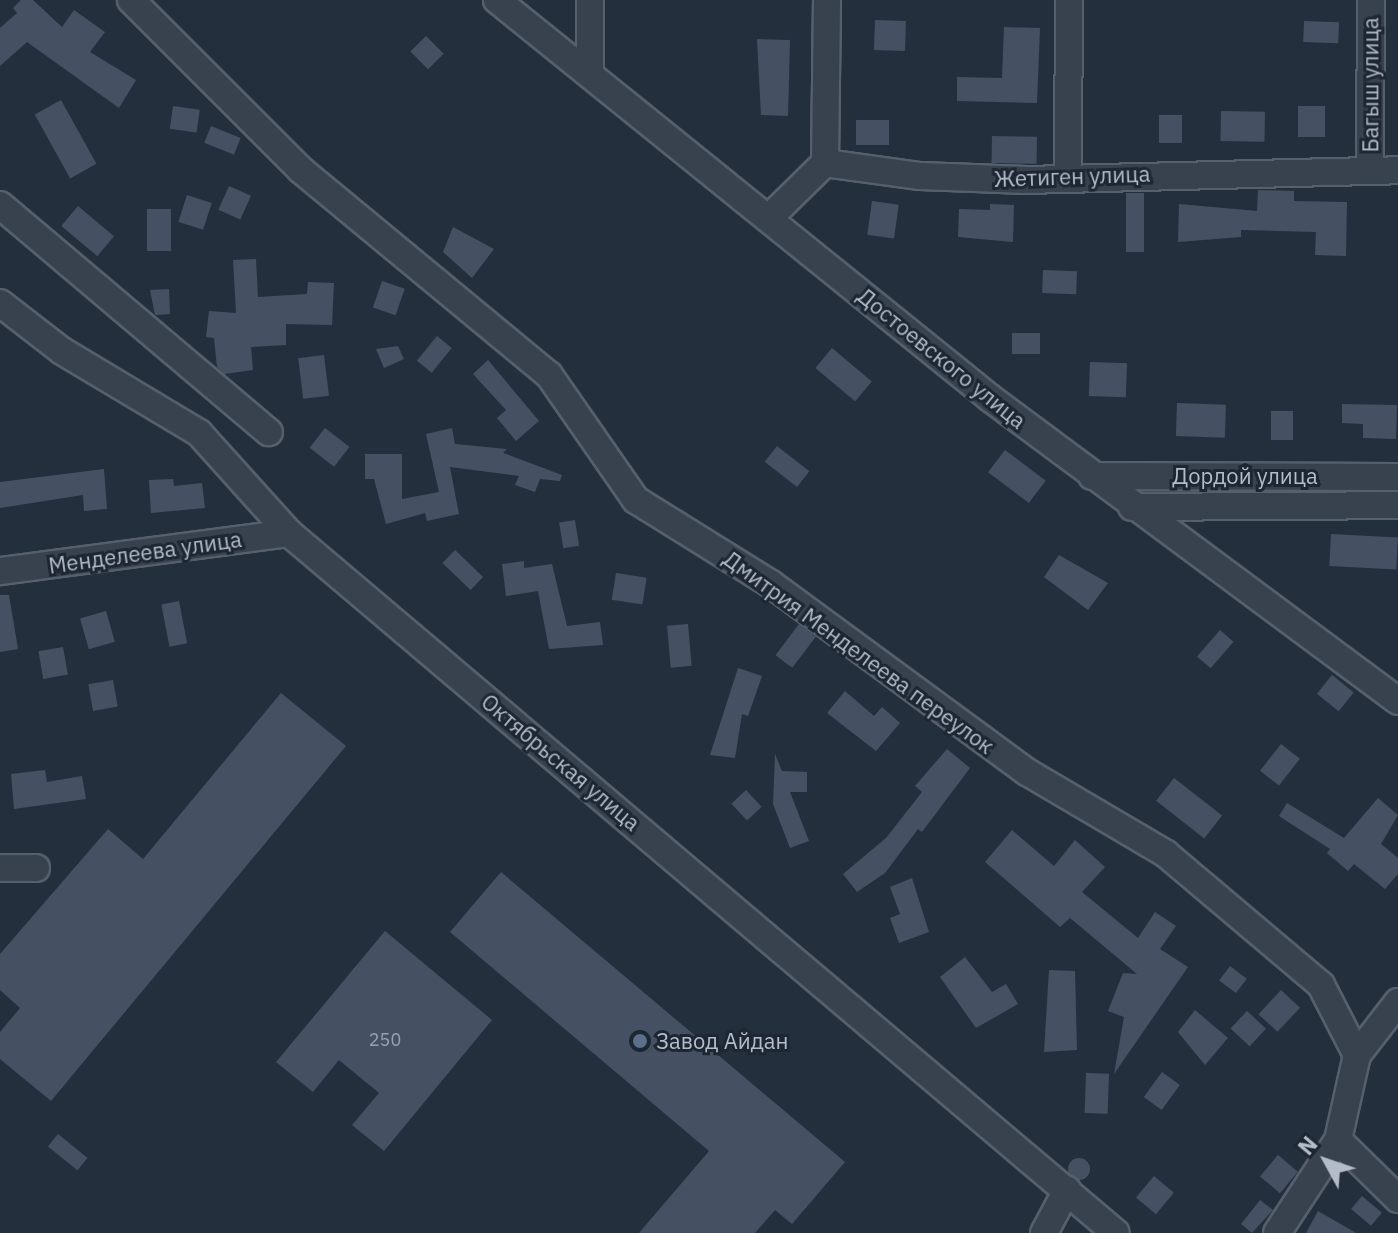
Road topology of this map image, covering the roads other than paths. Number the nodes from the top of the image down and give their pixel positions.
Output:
1 (131, 0) edge
2 (497, 0) edge
3 (590, 0) edge
4 (827, 0) edge
5 (1069, 0) edge
6 (1371, 0) edge
7 (590, 74) junction
8 (825, 163) junction
9 (1398, 170) edge
10 (1370, 171) junction
11 (1068, 175) junction
12 (0, 205) edge
13 (770, 217) junction
14 (0, 303) edge
15 (269, 432) dead end
16 (1157, 475) junction
17 (1092, 476) junction
18 (1398, 477) edge
19 (1206, 504) junction
20 (1398, 505) edge
21 (1132, 507) junction
22 (289, 533) junction
23 (1194, 553) junction
24 (0, 571) edge
25 (1398, 701) edge
26 (0, 868) edge
27 (36, 868) dead end
28 (1398, 1002) edge
29 (1357, 1055) junction
30 (1338, 1140) junction
31 (1067, 1190) junction
32 (1398, 1199) edge
33 (1044, 1233) edge
34 (1116, 1233) edge
35 (1277, 1233) edge

1 - 29 street, Дмитрия Менделеева переулок
2 - 7 street, Достоевского улица
3 - 7 street
4 - 8 street
5 - 11 street
6 - 10 street, Багыш улица
7 - 13 street, Достоевского улица
8 - 11 street, Жетиген улица
8 - 13 street
9 - 10 street, Жетиген улица
10 - 11 street, Жетиген улица
12 - 15 street
13 - 17 street, Достоевского улица
14 - 22 street, Октябрьская улица
16 - 17 street, Дордой улица
16 - 18 street, Дордой улица
16 - 21 street
17 - 21 street, Достоевского улица
19 - 20 street, Дордой улица
19 - 21 street, Дордой улица
19 - 23 street
21 - 23 street, Достоевского улица
22 - 24 street, Менделеева улица
22 - 31 street, Октябрьская улица
23 - 25 street, Достоевского улица
26 - 27 street
28 - 29 street
29 - 30 street
30 - 32 street
30 - 35 street
31 - 33 street
31 - 34 street, Октябрьская улица

